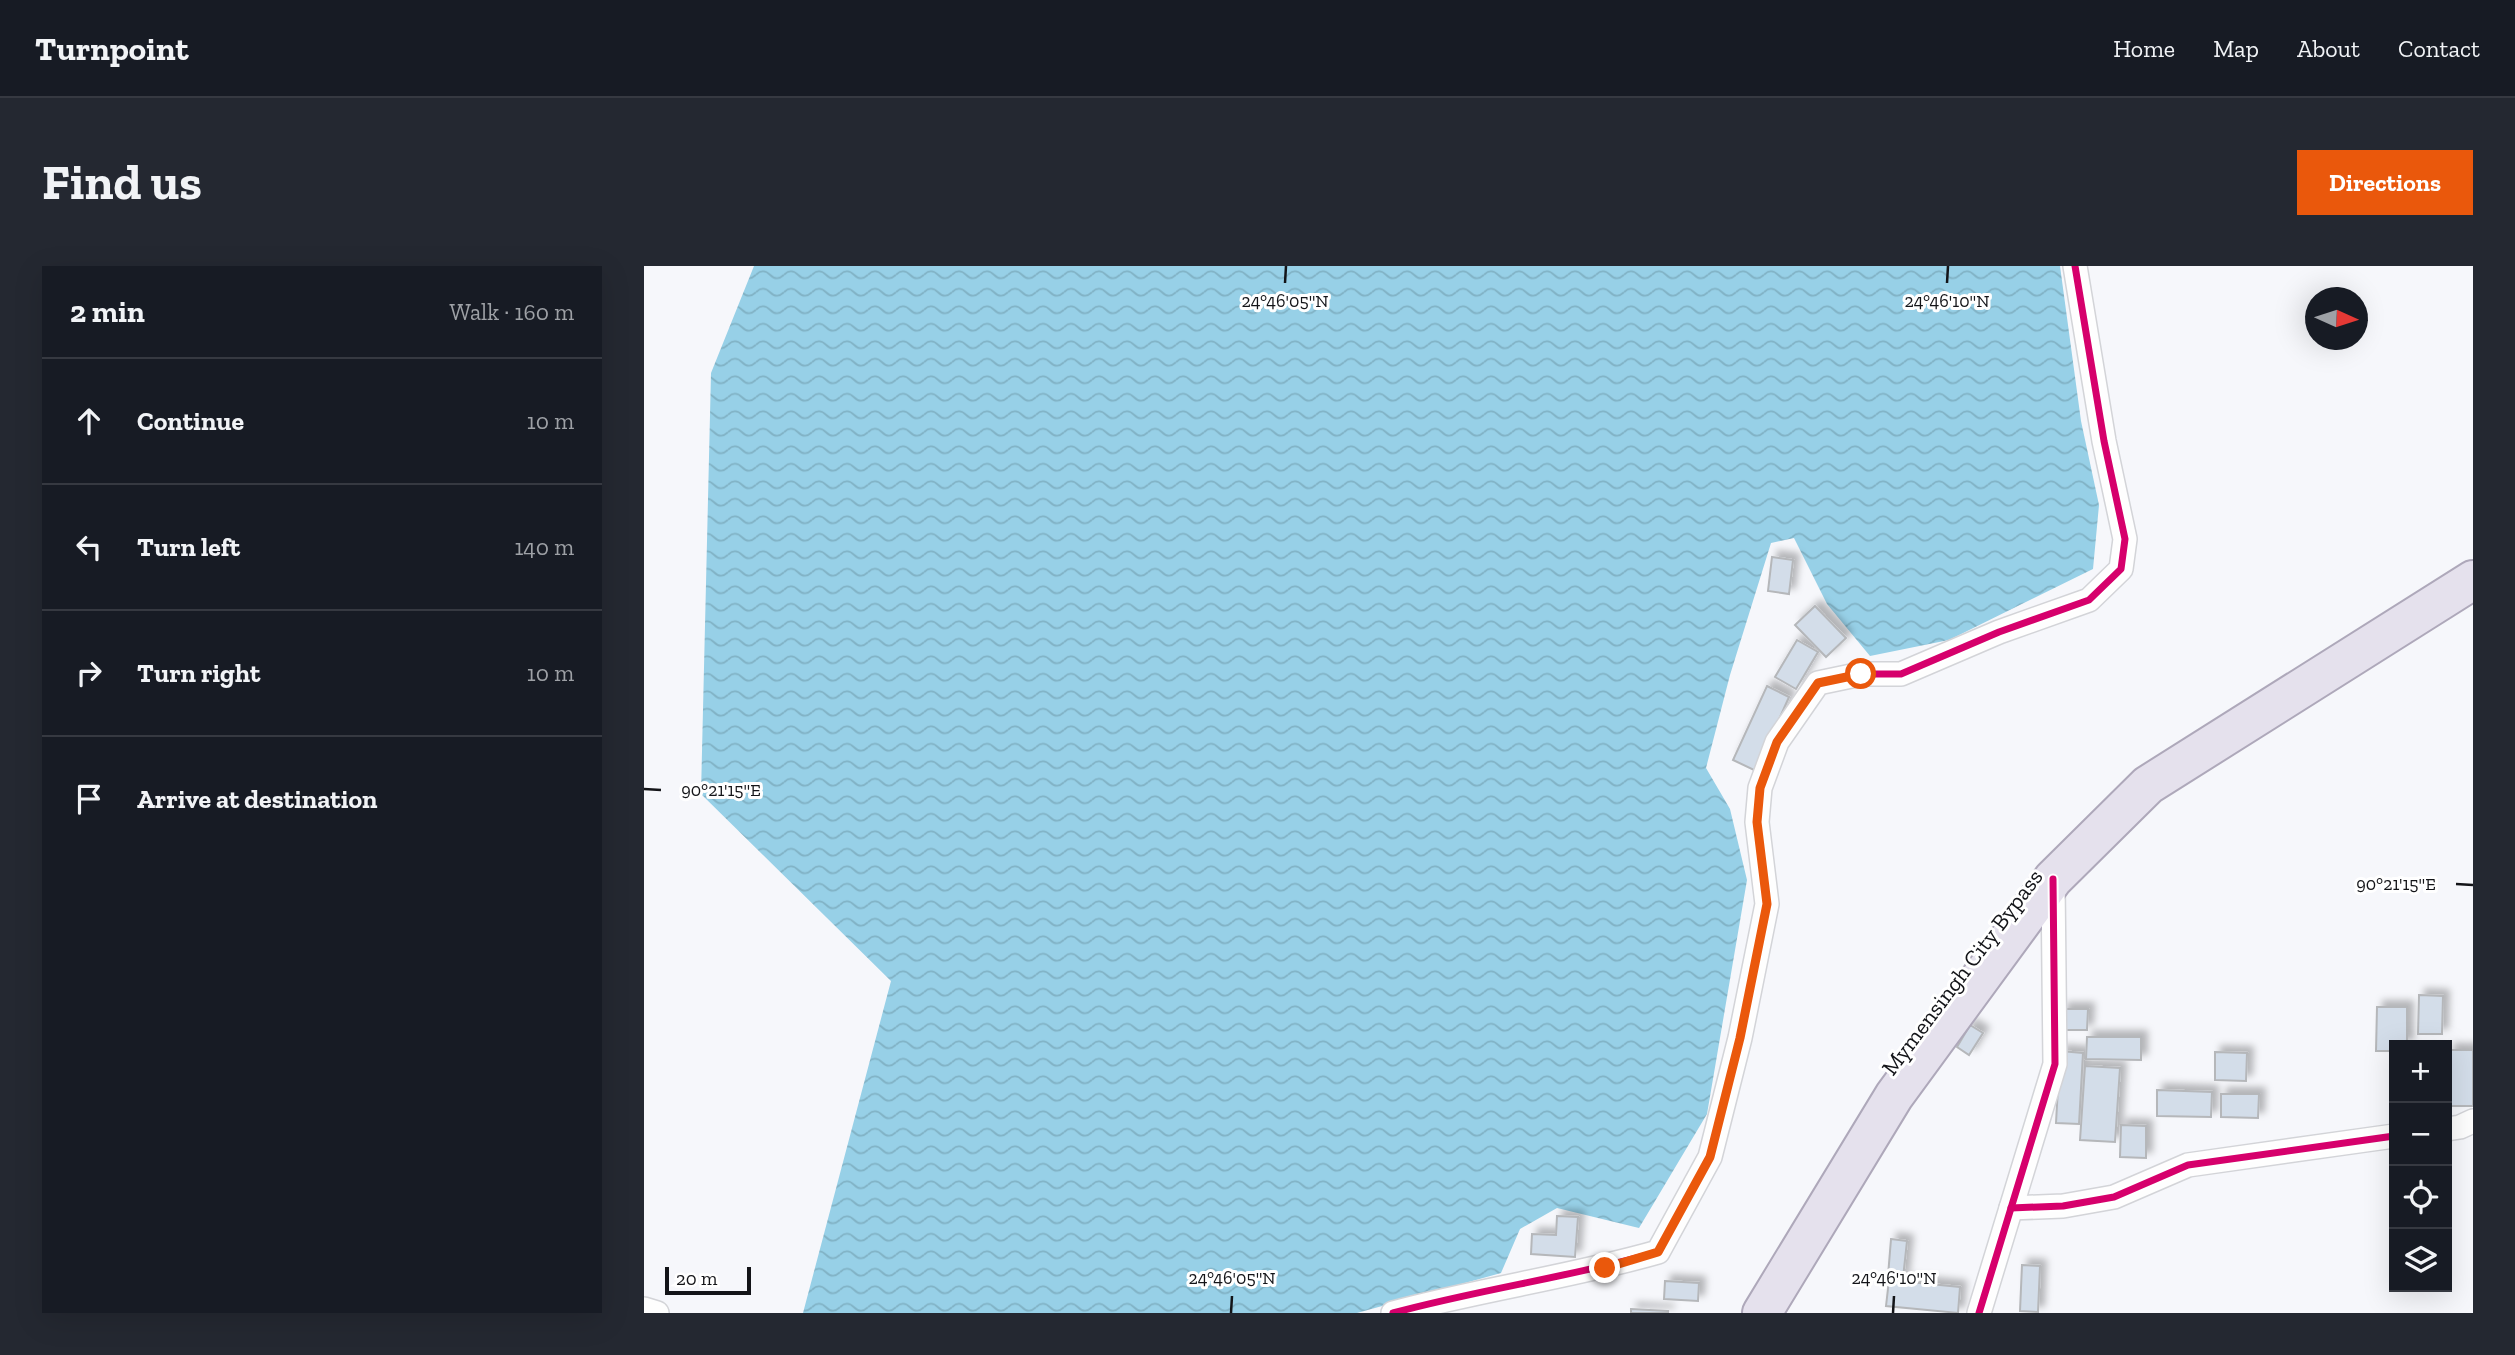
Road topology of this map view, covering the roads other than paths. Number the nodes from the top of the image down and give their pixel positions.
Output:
1 (2075, 266) edge
2 (2473, 580) edge
3 (2053, 879) junction
4 (2473, 1121) edge
5 (2452, 1128) edge
6 (2389, 1137) edge
7 (2011, 1208) junction
8 (644, 1309) edge
9 (657, 1313) edge
10 (1393, 1313) edge
11 (1762, 1313) edge
12 (1979, 1313) edge

1 - 10 street
2 - 3 highway, Mymensingh City Bypass
3 - 7 street
3 - 11 highway, Mymensingh City Bypass
4 - 5 street
6 - 7 street
7 - 12 street
8 - 9 street

